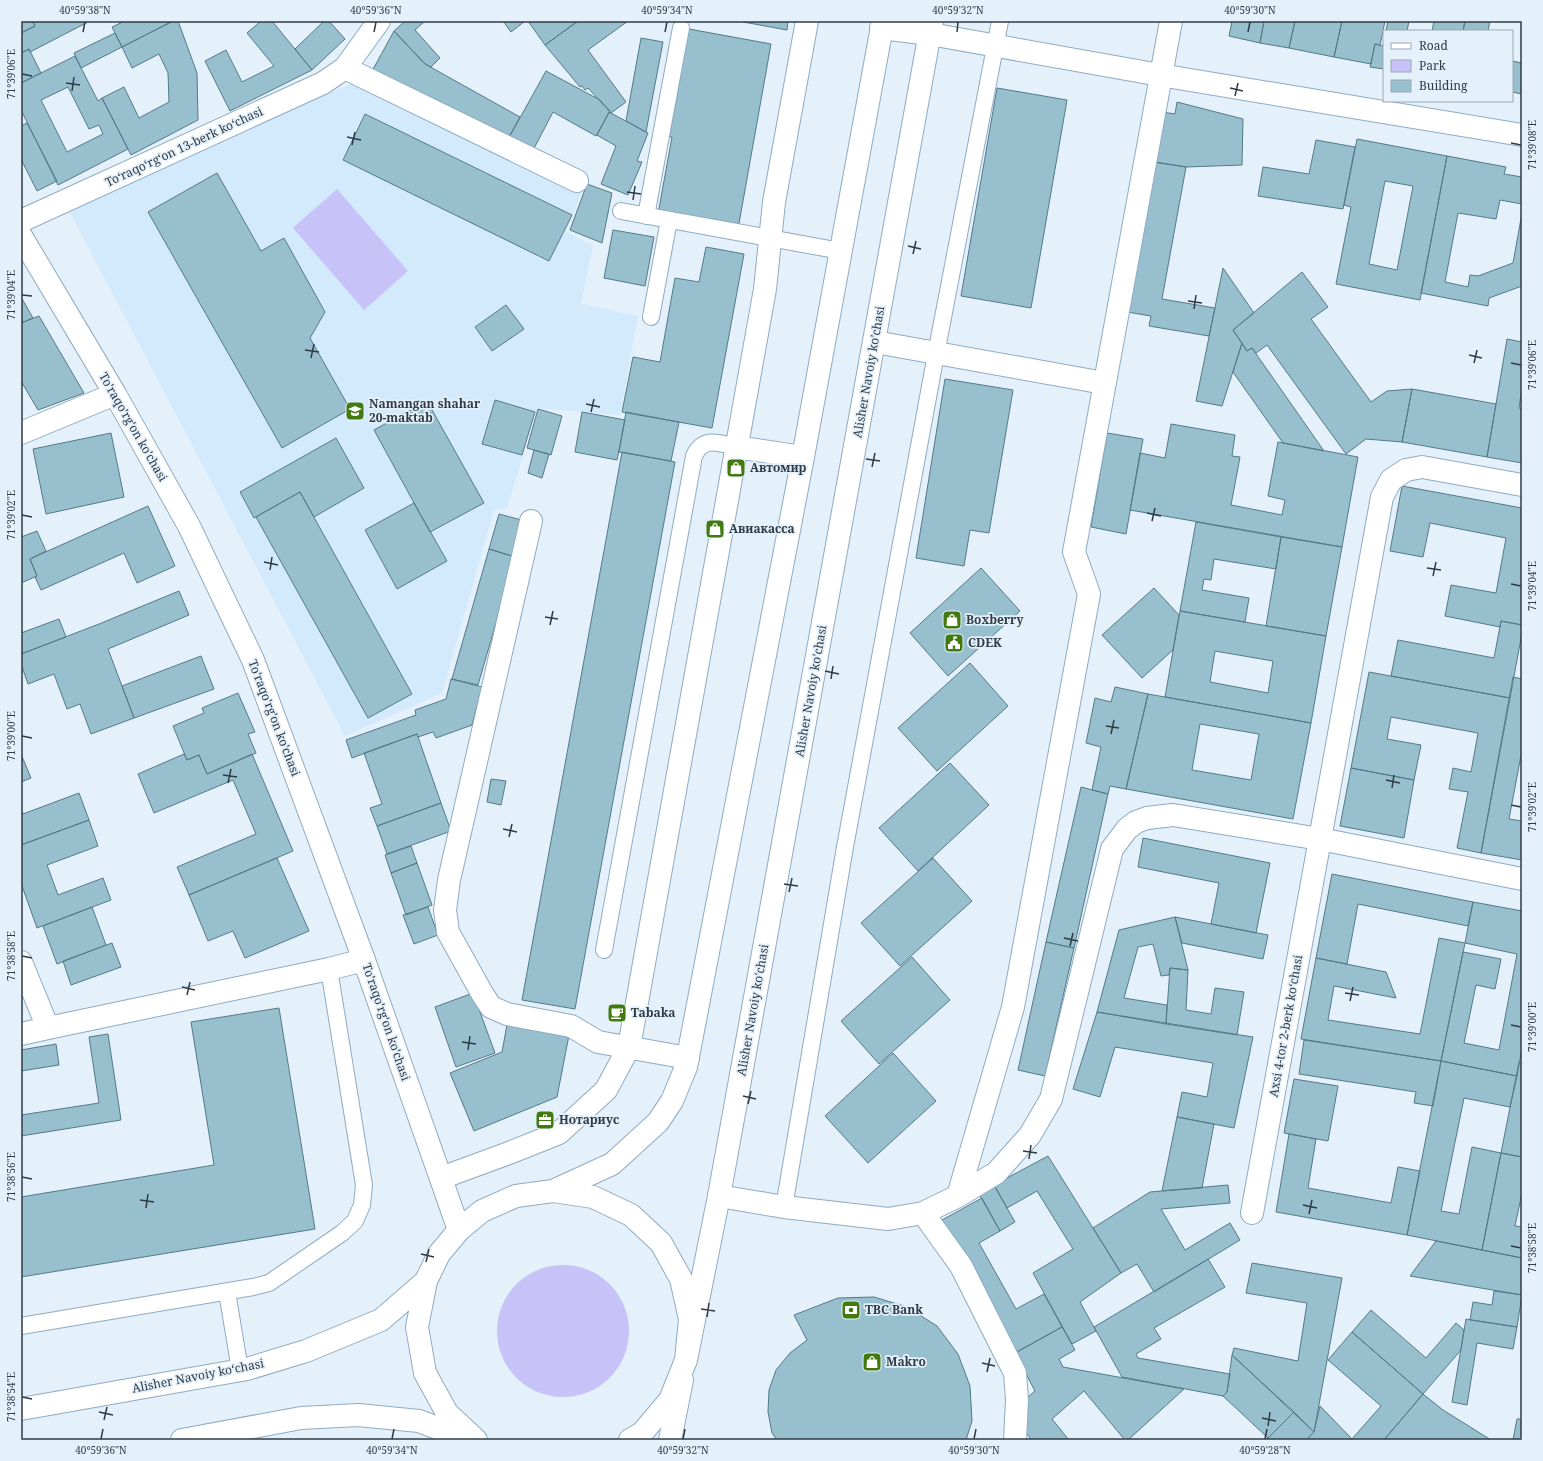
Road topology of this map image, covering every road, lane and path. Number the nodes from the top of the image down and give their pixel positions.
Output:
1 (379, 21) edge
2 (807, 21) edge
3 (1000, 21) edge
4 (1171, 21) edge
5 (882, 24) edge
6 (681, 28) dead end
7 (931, 28) edge
8 (996, 45) junction
9 (345, 68) junction
10 (1160, 75) junction
11 (1522, 135) edge
12 (577, 180) dead end
13 (621, 211) dead end
14 (646, 216) junction
15 (669, 220) junction
16 (21, 221) edge
17 (21, 236) edge
18 (770, 238) junction
19 (841, 251) junction
20 (651, 317) dead end
21 (875, 342) junction
22 (936, 354) junction
23 (1104, 383) junction
24 (115, 394) junction
25 (21, 433) edge
26 (736, 446) junction
27 (803, 457) junction
28 (1522, 485) edge
29 (530, 520) dead end
30 (1320, 839) junction
31 (1522, 879) edge
32 (604, 950) dead end
33 (364, 960) junction
34 (21, 962) edge
35 (329, 969) junction
36 (48, 1028) junction
37 (21, 1034) edge
38 (629, 1048) junction
39 (688, 1058) junction
40 (441, 1178) junction
41 (553, 1191) junction
42 (719, 1196) junction
43 (958, 1196) junction
44 (784, 1207) junction
45 (923, 1213) junction
46 (1252, 1213) dead end
47 (459, 1230) junction
48 (426, 1281) junction
49 (226, 1292) junction
50 (21, 1326) edge
51 (686, 1360) junction
52 (240, 1370) junction
53 (21, 1409) edge
54 (182, 1440) edge
55 (470, 1440) edge
56 (476, 1440) edge
57 (630, 1440) edge
58 (670, 1440) edge
59 (1015, 1440) edge

1 - 9 street, Toʻraqoʻrgʻon 13-berk koʻchasi
2 - 18 street
3 - 8 lane
4 - 10 street
5 - 7 street
5 - 19 street
6 - 14 lane
7 - 8 street
7 - 21 street, Alisher Navoiy ko'chasi
8 - 10 street
8 - 22 lane
9 - 12 street
9 - 16 street, Toʻraqoʻrgʻon 13-berk koʻchasi
10 - 11 street
10 - 23 street
13 - 14 lane
14 - 15 lane
15 - 18 lane
15 - 20 lane
17 - 24 street, To'raqo'rg'on ko'chasi
18 - 19 lane
18 - 26 street
19 - 27 street
21 - 22 street
21 - 42 street, Alisher Navoiy ko'chasi
22 - 23 street
22 - 44 lane
23 - 43 street
24 - 25 street
24 - 33 street, To'raqo'rg'on ko'chasi
26 - 27 street
26 - 32 lane
26 - 38 street
27 - 39 street
28 - 30 street, Аxsi 4-tor 2-berk koʻchasi
29 - 38 street
30 - 31 street
30 - 43 street
30 - 46 street, Аxsi 4-tor 2-berk koʻchasi
33 - 35 street
33 - 40 street, To'raqo'rg'on ko'chasi
34 - 36 street
35 - 36 street
35 - 49 lane
36 - 37 street
38 - 39 street
38 - 40 street
39 - 41 street
40 - 47 street, To'raqo'rg'on ko'chasi
41 - 47 street
41 - 51 street
42 - 44 street
42 - 51 street, Alisher Navoiy ko'chasi
43 - 45 street
44 - 45 street
45 - 59 street
47 - 48 street
48 - 52 street, Alisher Navoiy koʻchasi
48 - 56 street
49 - 50 lane
49 - 52 lane
51 - 57 street
51 - 58 street
52 - 53 street, Alisher Navoiy koʻchasi
54 - 55 street

